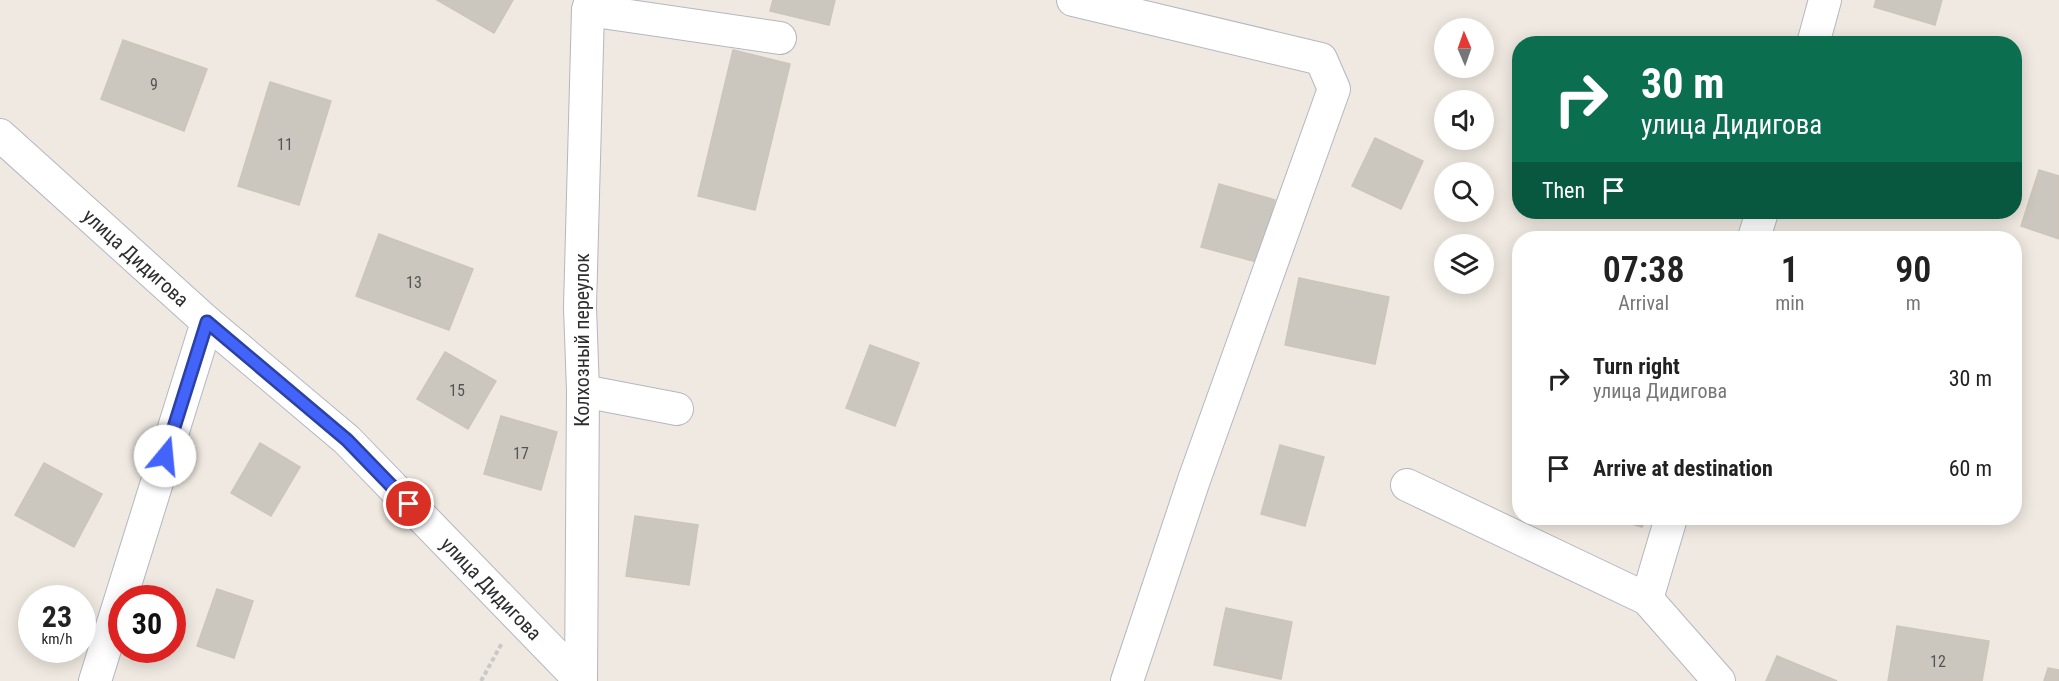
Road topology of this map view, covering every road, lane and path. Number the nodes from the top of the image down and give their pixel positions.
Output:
1 (1073, 0) edge
2 (1826, 0) edge
3 (589, 5) edge
4 (1815, 36) edge
5 (780, 38) dead end
6 (0, 135) edge
7 (207, 322) junction
8 (583, 391) junction
9 (677, 409) dead end
10 (1407, 485) dead end
11 (1669, 525) edge
12 (1647, 599) junction
13 (517, 616) junction
14 (95, 681) edge
15 (480, 681) edge
16 (581, 681) edge
17 (1127, 681) edge
18 (1719, 681) edge

1 - 17 street
2 - 4 street
3 - 5 street
3 - 8 street, Колхозный переулок
6 - 7 street, улица Дидигова
7 - 13 street, улица Дидигова
7 - 14 street
8 - 9 street
8 - 16 street, Колхозный переулок
10 - 12 street
11 - 12 street
12 - 18 street
13 - 15 path
13 - 16 street, улица Дидигова

